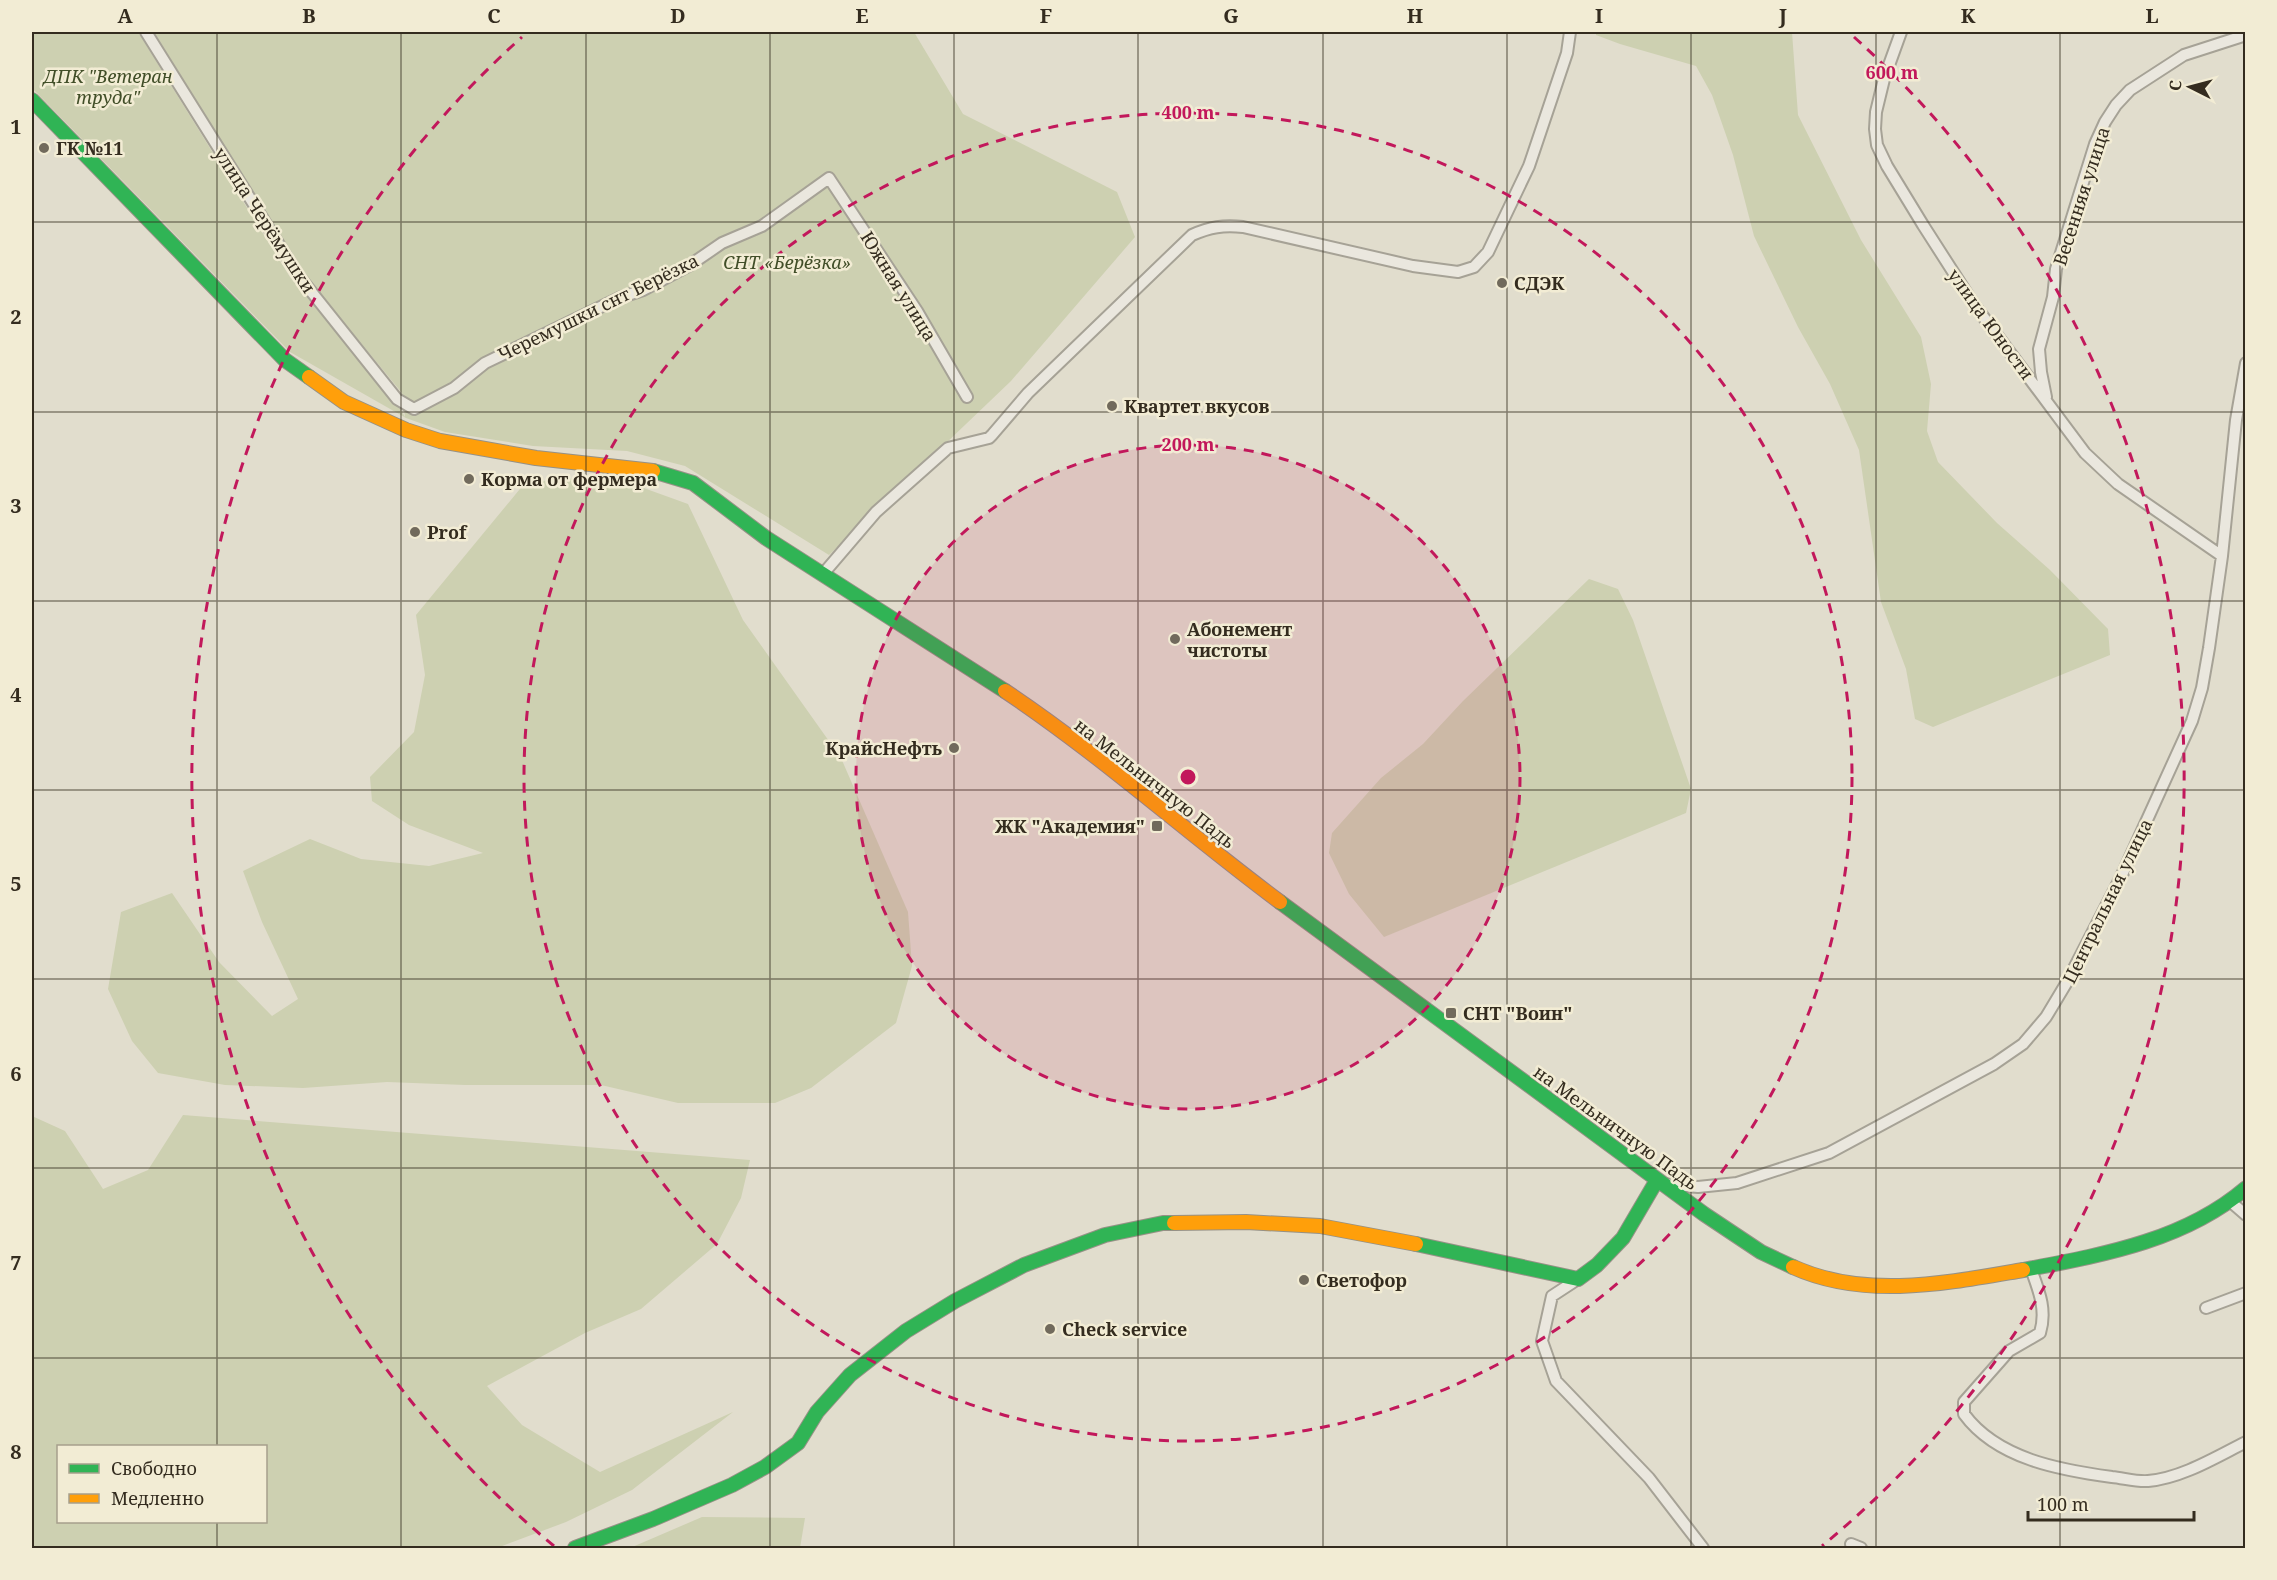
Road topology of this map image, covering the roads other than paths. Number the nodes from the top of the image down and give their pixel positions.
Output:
1 (146, 32) edge
2 (1570, 32) edge
3 (1901, 32) edge
4 (2246, 34) edge
5 (32, 100) edge
6 (829, 178) joint
7 (2246, 363) edge
8 (967, 397) dead end
9 (398, 399) joint
10 (2047, 400) junction
11 (2222, 556) junction
12 (823, 574) junction
13 (1659, 1182) junction
14 (2246, 1188) edge
15 (2231, 1202) junction
16 (2246, 1215) edge
17 (2031, 1269) junction
18 (1578, 1279) junction
19 (2246, 1293) edge
20 (2206, 1308) dead end
21 (2246, 1442) edge
22 (575, 1548) edge
23 (1702, 1548) edge

1 - 9 street, улица Черёмушки
2 - 12 street
3 - 10 street, улица Юности
4 - 10 street, Весенняя улица
5 - 12 street, на Мельничную Падь
6 - 8 street, Южная улица
6 - 9 street, Черемушки снт Берёзка
7 - 11 street, Центральная улица
10 - 11 street, улица Юности
11 - 13 street, Центральная улица
12 - 13 street, на Мельничную Падь
13 - 17 street, на Мельничную Падь
13 - 18 street
14 - 15 street, на Мельничную Падь
15 - 16 street
15 - 17 street, на Мельничную Падь
17 - 21 street
18 - 22 street
18 - 23 street
19 - 20 street

